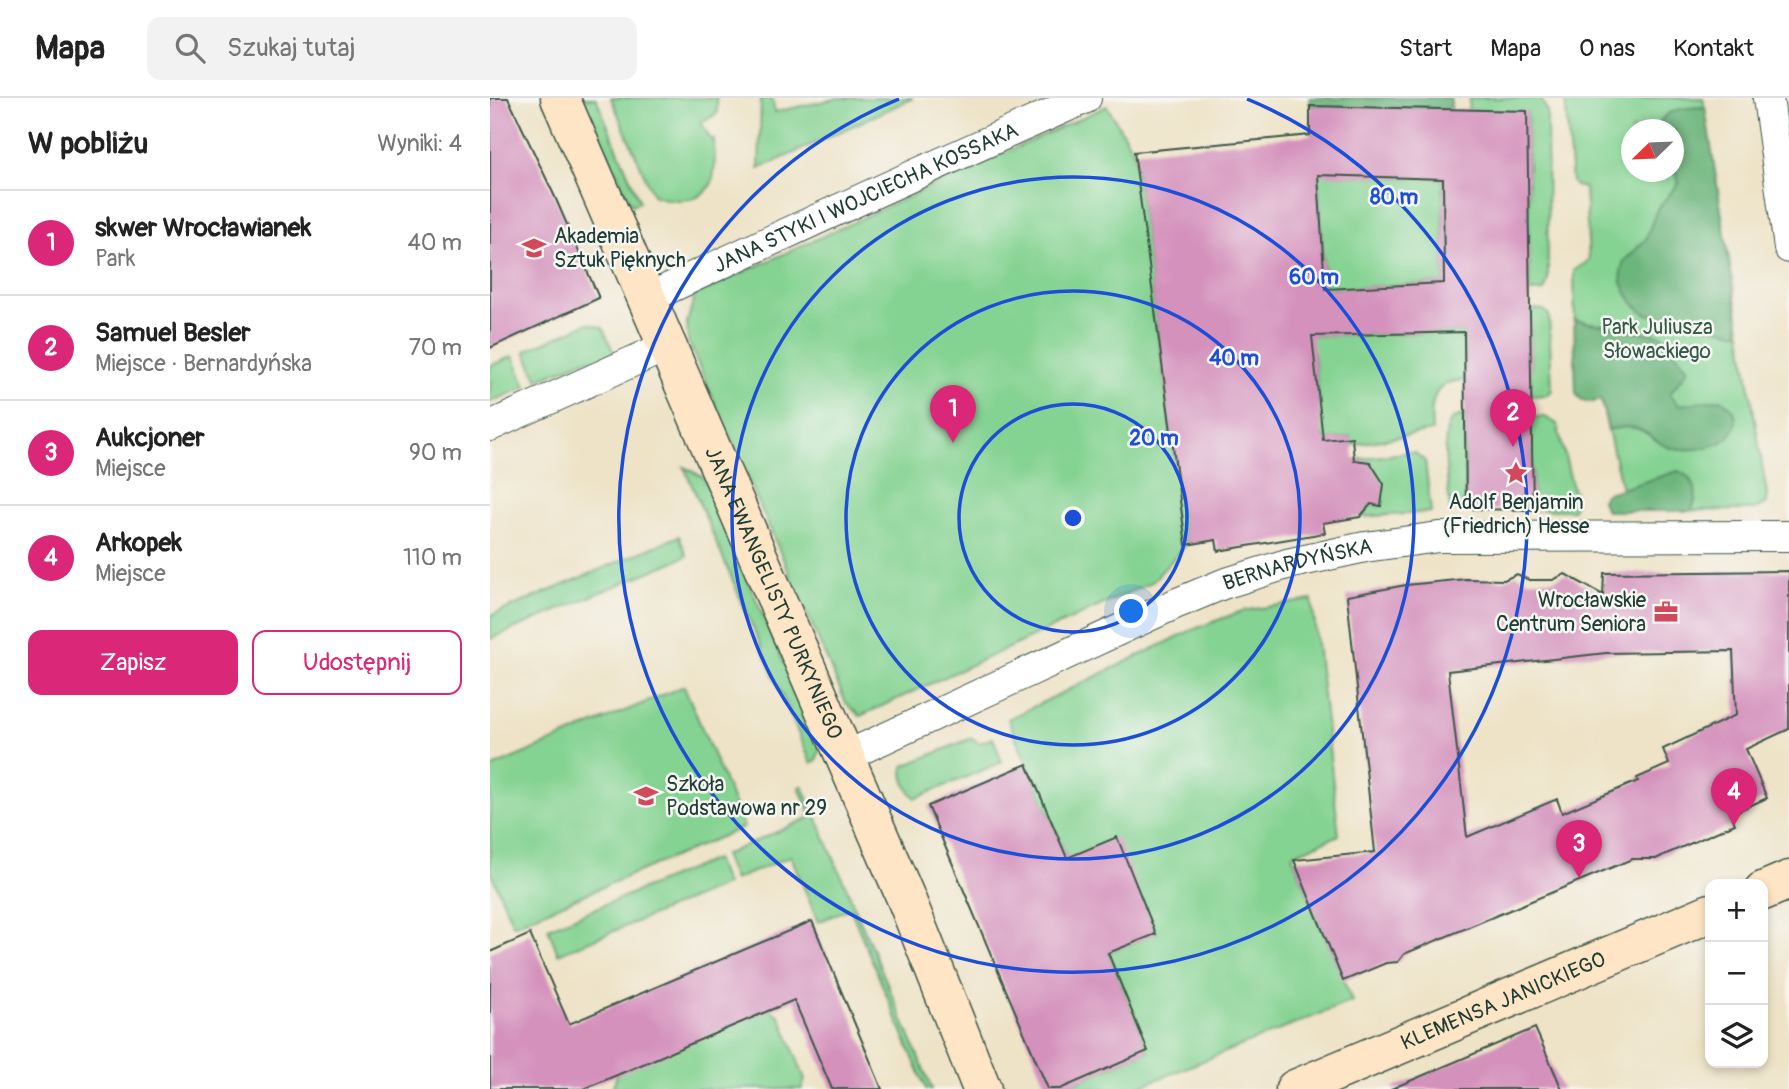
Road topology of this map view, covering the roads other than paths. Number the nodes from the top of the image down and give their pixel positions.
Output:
1 (560, 98) edge
2 (1086, 98) edge
3 (1768, 98) edge
4 (1789, 248) edge
5 (646, 299) junction
6 (667, 346) junction
7 (490, 426) edge
8 (1789, 536) edge
9 (844, 757) junction
10 (1789, 880) edge
11 (1768, 889) edge
12 (1705, 915) edge
13 (982, 1089) edge
14 (1295, 1089) edge

1 - 5 street, JANA EWANGELISTY PURKYNIEGO
2 - 5 street, JANA STYKI I WOJCIECHA KOSSAKA
3 - 4 street
5 - 6 street, JANA EWANGELISTY PURKYNIEGO
6 - 7 street
6 - 9 street, JANA EWANGELISTY PURKYNIEGO
8 - 9 street, BERNARDYŃSKA
9 - 13 street, JANA EWANGELISTY PURKYNIEGO
10 - 11 street
12 - 14 street, KLEMENSA JANICKIEGO

